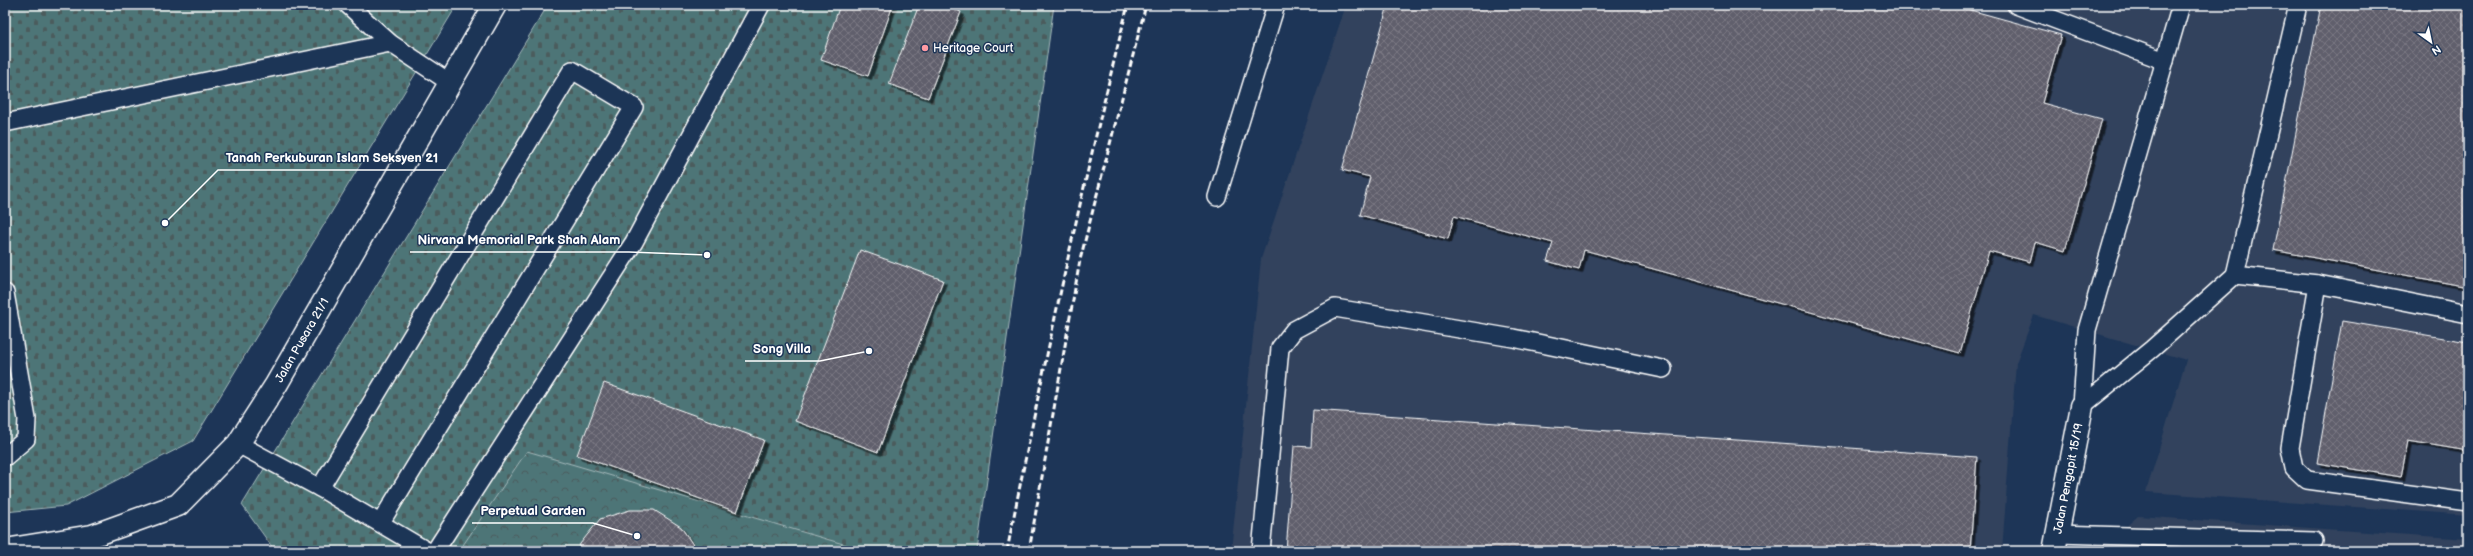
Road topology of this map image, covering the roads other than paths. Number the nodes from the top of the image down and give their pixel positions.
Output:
1 (348, 5) edge
2 (495, 5) edge
3 (761, 5) edge
4 (1276, 5) edge
5 (2016, 5) edge
6 (2181, 5) edge
7 (2298, 5) edge
8 (390, 43) junction
9 (2165, 61) junction
10 (450, 82) junction
11 (5, 123) edge
12 (1217, 197) dead end
13 (2235, 274) junction
14 (2318, 284) junction
15 (5, 293) edge
16 (2468, 314) edge
17 (1663, 369) dead end
18 (2082, 406) junction
19 (238, 444) junction
20 (5, 457) edge
21 (320, 488) junction
22 (2468, 502) edge
23 (381, 522) junction
24 (2055, 542) edge
25 (2314, 542) dead end
26 (5, 550) edge
27 (427, 551) edge
28 (435, 551) edge
29 (1262, 551) edge

1 - 8 lane
2 - 10 street, Jalan Pusara 21/1
3 - 28 lane
4 - 12 lane
5 - 9 lane
6 - 9 lane
7 - 13 lane
8 - 10 lane
8 - 11 lane
9 - 18 lane
10 - 19 street, Jalan Pusara 21/1
13 - 14 lane
13 - 18 lane
14 - 16 lane
14 - 22 lane
15 - 20 lane
17 - 29 lane
18 - 24 street, Jalan Pengapit 15/19
19 - 21 lane
19 - 26 street, Jalan Pusara 21/1
21 - 23 lane
21 - 23 lane
23 - 27 lane
24 - 25 lane

